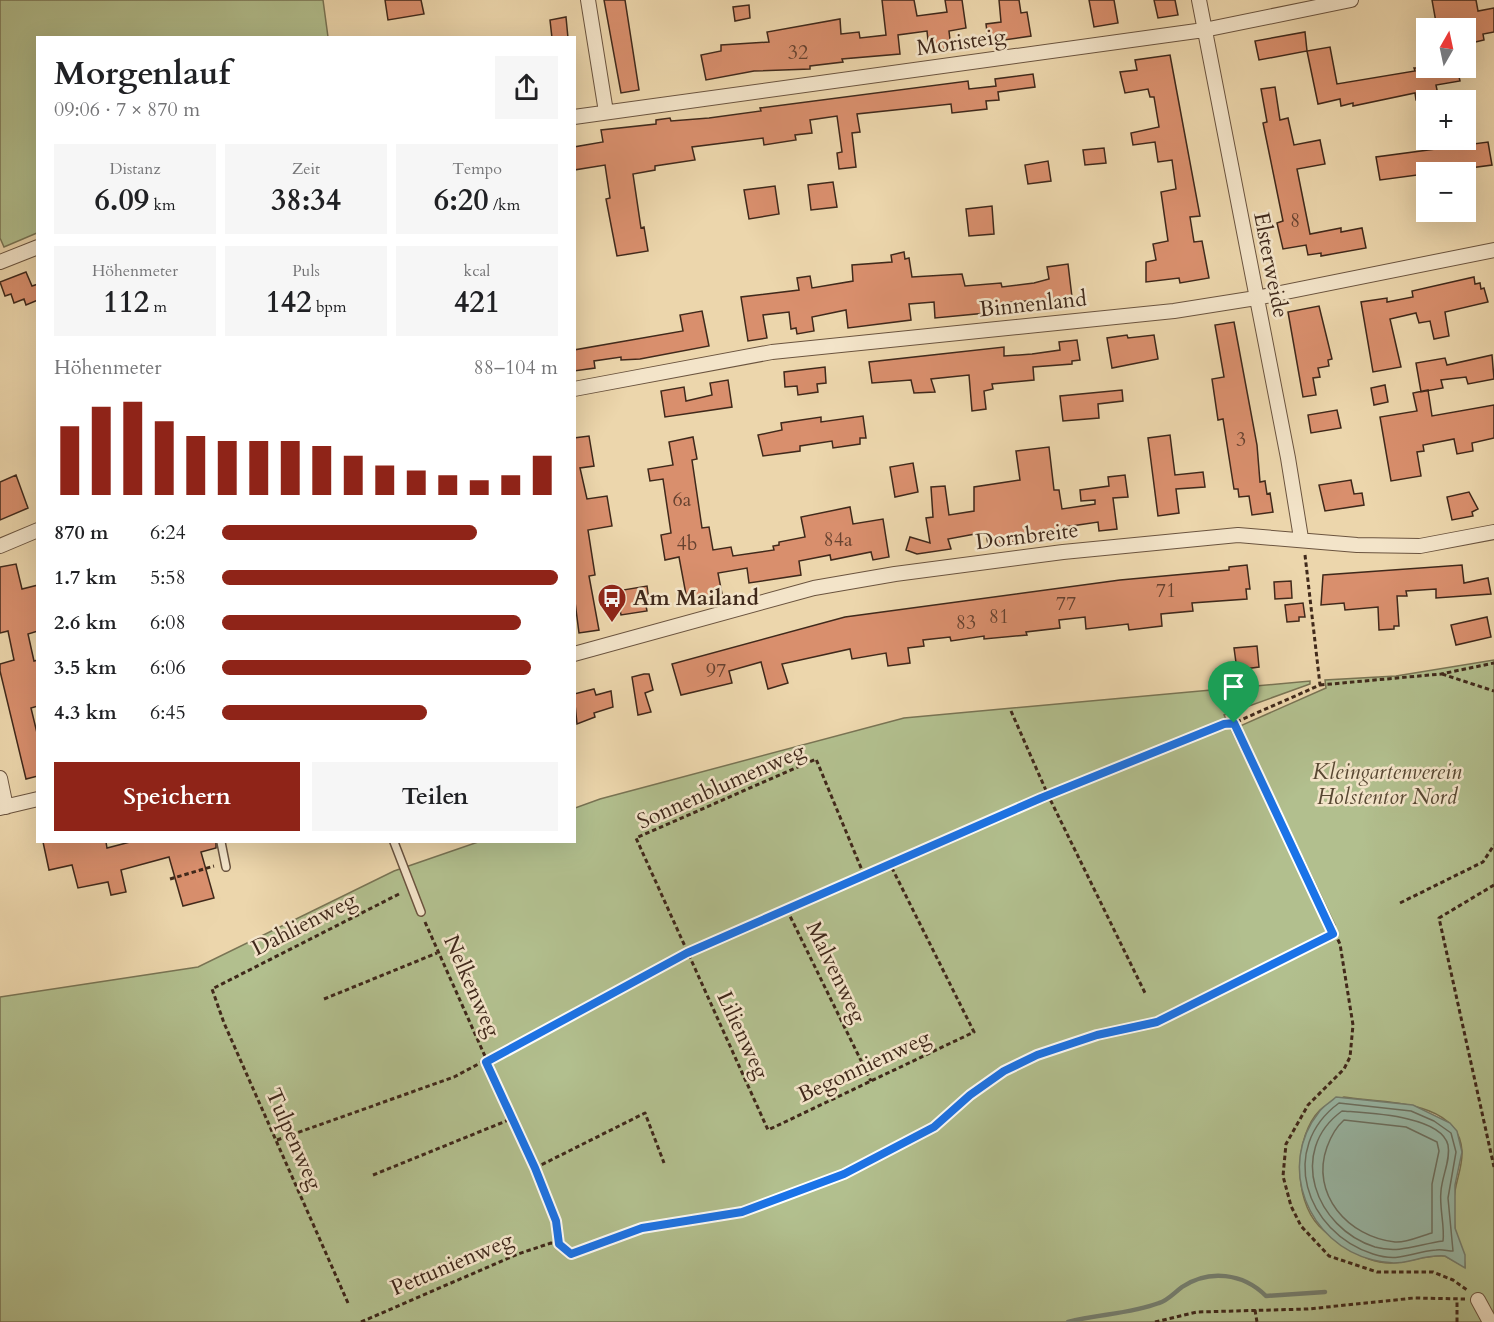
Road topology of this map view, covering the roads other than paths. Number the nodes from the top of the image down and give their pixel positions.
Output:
1 (588, 0) edge
2 (1199, 0) edge
3 (1352, 0) edge
4 (1204, 30) junction
5 (606, 112) junction
6 (576, 117) edge
7 (36, 248) edge
8 (1494, 250) edge
9 (0, 262) edge
10 (1256, 298) junction
11 (576, 388) edge
12 (36, 531) edge
13 (1494, 532) edge
14 (1301, 538) junction
15 (0, 546) edge
16 (576, 653) edge
17 (0, 778) edge
18 (36, 799) edge
19 (3, 807) edge
20 (221, 843) edge
21 (394, 843) edge
22 (226, 865) road end
23 (421, 912) road end
24 (1478, 1300) road end
25 (1490, 1322) edge

1 - 5 street
2 - 4 street, Elsterweide
3 - 4 street, Moristeig
4 - 5 street, Moristeig
4 - 10 street, Elsterweide
5 - 6 street, Moristeig
7 - 9 street
8 - 10 street, Binnenland
10 - 11 street, Binnenland
10 - 14 street, Elsterweide
12 - 15 street
13 - 14 street, Dornbreite
14 - 16 street, Dornbreite
17 - 19 street
18 - 19 street
20 - 22 lane
21 - 23 lane
24 - 25 street

